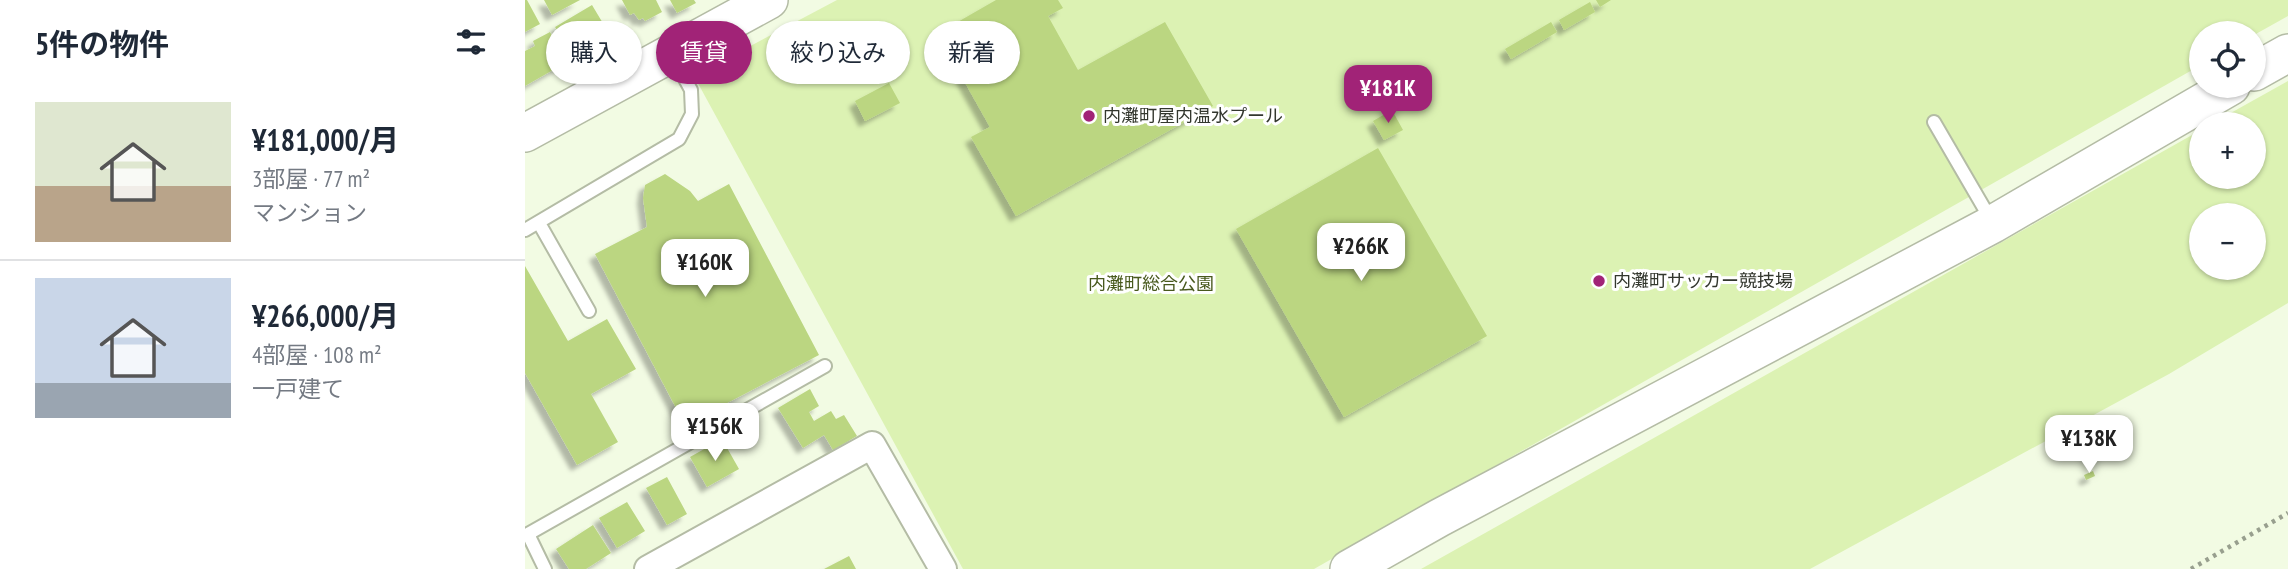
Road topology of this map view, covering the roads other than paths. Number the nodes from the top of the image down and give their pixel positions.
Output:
1 (769, 0) edge
2 (730, 21) edge
3 (2288, 52) edge
4 (656, 61) edge
5 (2266, 65) edge
6 (688, 84) edge
7 (2210, 98) edge
8 (1934, 122) dead end
9 (525, 133) edge
10 (540, 223) junction
11 (1993, 224) junction
12 (525, 230) edge
13 (589, 311) dead end
14 (825, 366) dead end
15 (545, 569) edge
16 (648, 569) edge
17 (943, 569) edge
18 (1349, 569) edge

1 - 2 street
3 - 5 street
4 - 9 street
6 - 10 lane
7 - 11 street
8 - 11 lane
10 - 12 lane
10 - 13 lane
11 - 18 street
14 - 15 lane
16 - 17 street

